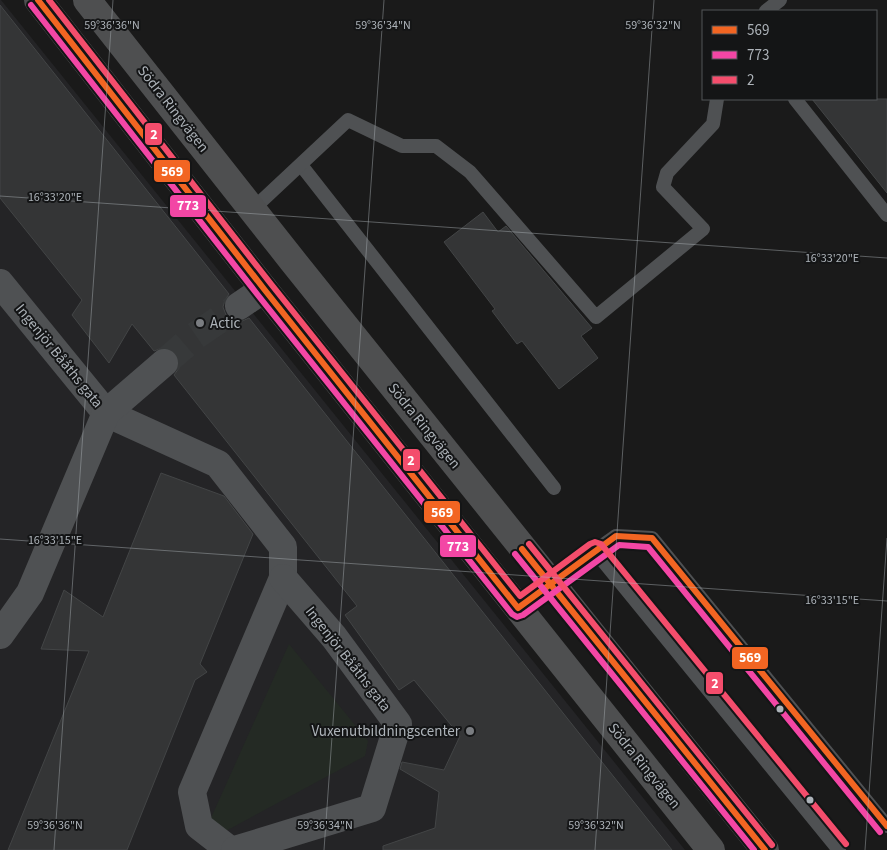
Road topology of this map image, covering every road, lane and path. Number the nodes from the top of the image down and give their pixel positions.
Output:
1 (38, 0) edge
2 (88, 0) edge
3 (780, 0) edge
4 (767, 10) edge
5 (717, 100) edge
6 (796, 100) edge
7 (301, 165) junction
8 (252, 210) junction
9 (887, 215) edge
10 (292, 260) junction
11 (0, 283) edge
12 (264, 289) junction
13 (239, 306) tunnel mouth
14 (164, 363) tunnel mouth
15 (106, 413) junction
16 (554, 488) dead end
17 (595, 551) junction
18 (283, 578) junction
19 (550, 583) junction
20 (518, 608) junction
21 (0, 635) edge
22 (887, 826) edge
23 (230, 850) edge
24 (235, 850) edge
25 (711, 850) edge
26 (764, 850) edge
27 (839, 850) edge

1 - 12 main road, Södra Ringvägen
2 - 8 main road, Södra Ringvägen
3 - 4 lane
5 - 7 lane
6 - 9 lane
7 - 8 lane
7 - 16 lane
8 - 10 main road, Södra Ringvägen
10 - 12 main road
10 - 19 main road, Södra Ringvägen
11 - 15 street, Ingenjör Bååths gata
12 - 13 street
12 - 20 main road, Södra Ringvägen
14 - 15 street
15 - 18 street, Ingenjör Bååths gata
15 - 21 street
17 - 19 lane
17 - 22 lane
17 - 27 lane
18 - 23 street, Ingenjör Bååths gata
18 - 24 street, Ingenjör Bååths gata
19 - 20 lane
19 - 26 main road, Södra Ringvägen
20 - 25 main road, Södra Ringvägen

